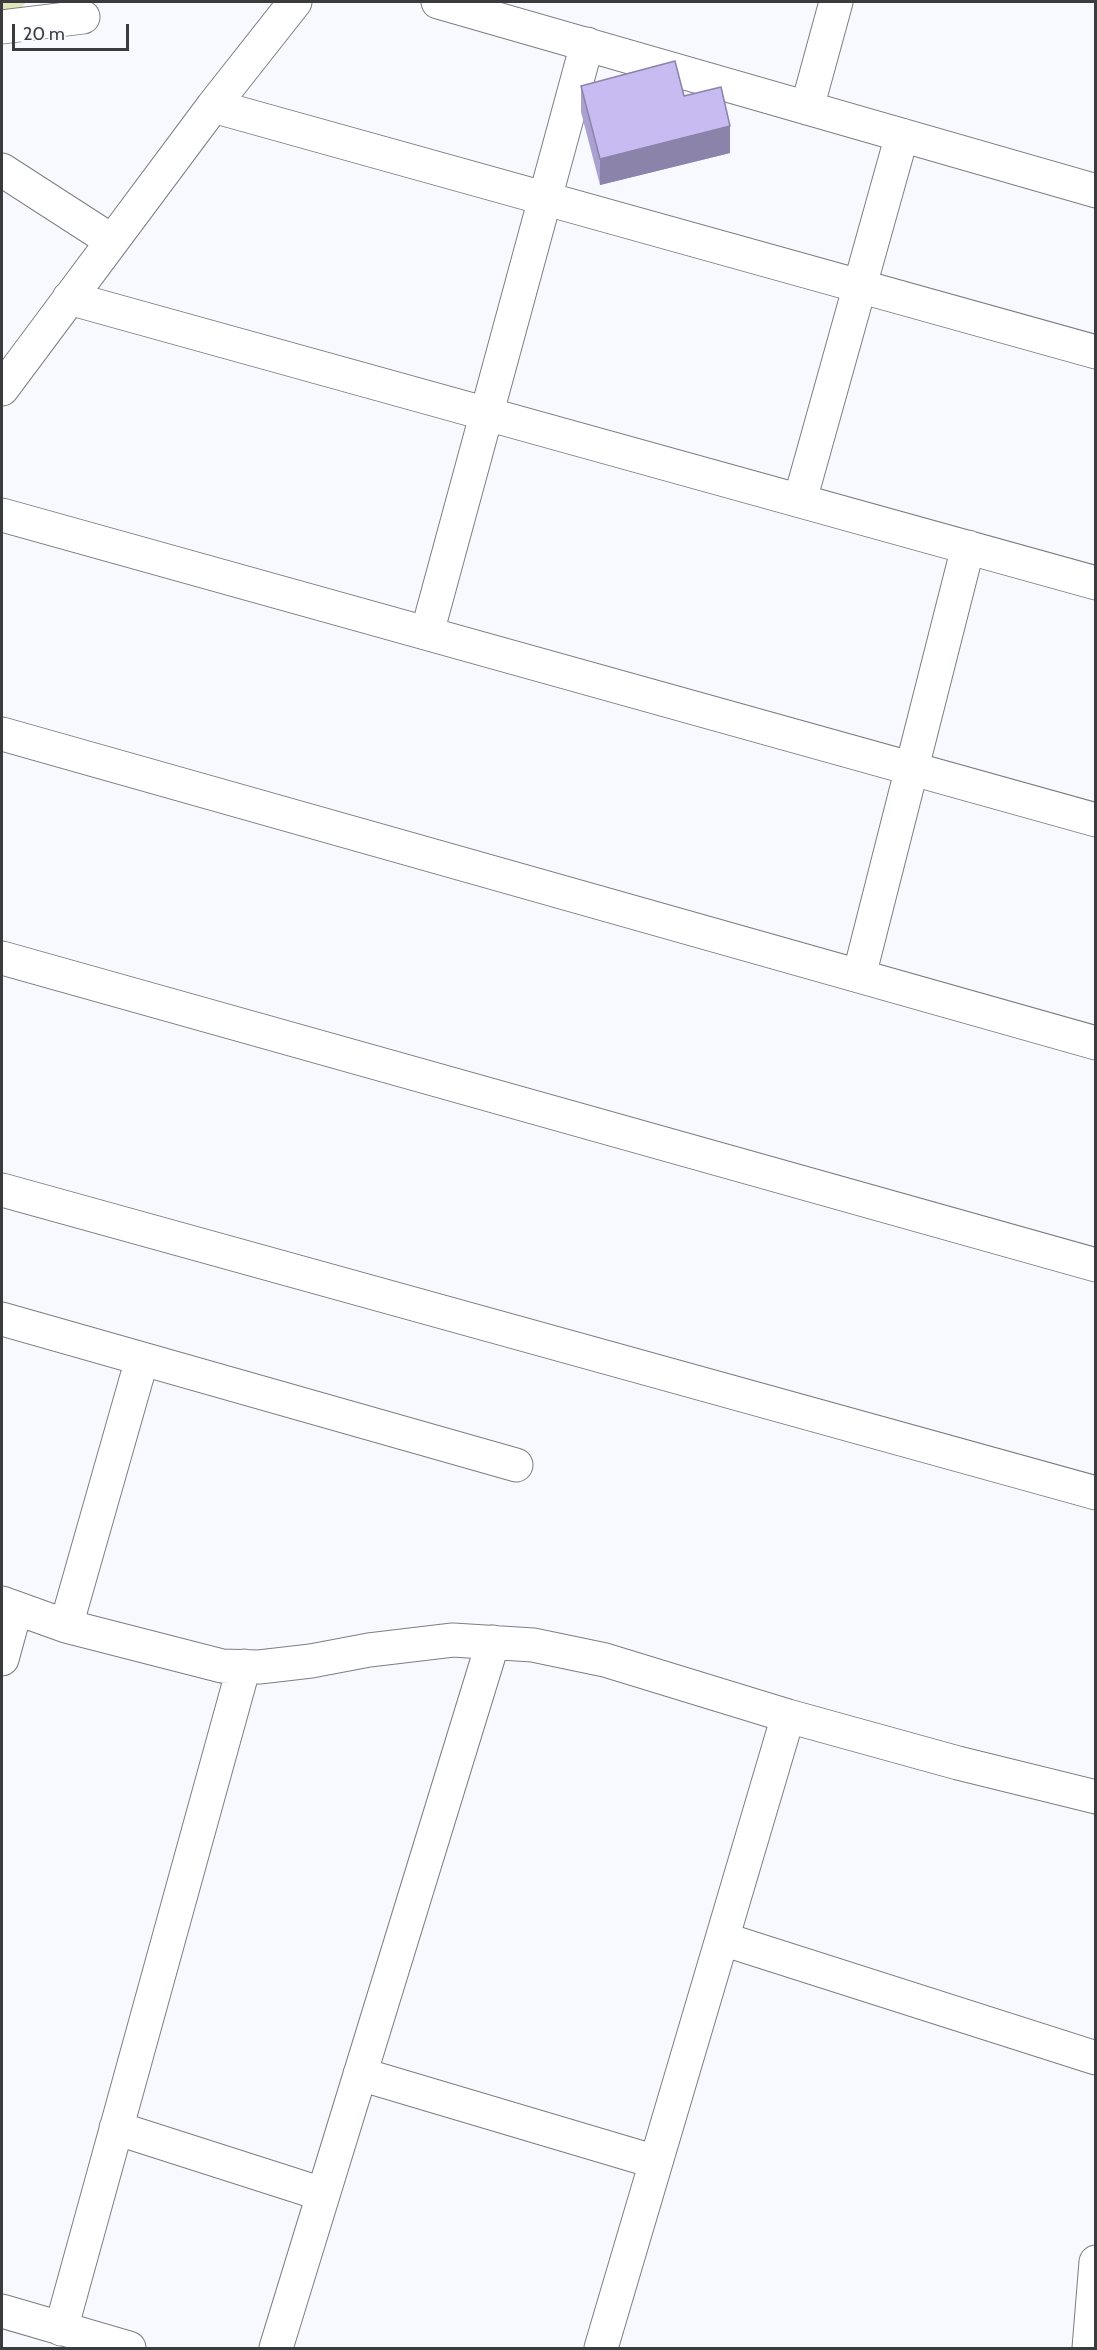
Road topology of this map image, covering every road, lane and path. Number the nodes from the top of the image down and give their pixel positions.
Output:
1 (295, 2) edge
2 (438, 2) edge
3 (836, 2) edge
4 (83, 16) dead end
5 (2, 27) edge
6 (587, 44) junction
7 (213, 106) junction
8 (807, 108) junction
9 (902, 135) junction
10 (2, 170) edge
11 (1095, 191) edge
12 (545, 198) junction
13 (112, 241) junction
14 (860, 285) junction
15 (69, 298) junction
16 (1095, 352) edge
17 (2, 389) edge
18 (486, 414) junction
19 (800, 500) junction
20 (2, 515) edge
21 (968, 547) junction
22 (1095, 583) edge
23 (426, 633) junction
24 (2, 734) edge
25 (912, 769) junction
26 (1095, 820) edge
27 (2, 958) edge
28 (859, 976) junction
29 (1095, 1042) edge
30 (2, 1190) edge
31 (1095, 1265) edge
32 (2, 1320) edge
33 (142, 1359) junction
34 (516, 1465) dead end
35 (1095, 1493) edge
36 (9, 1606) edge
37 (66, 1626) junction
38 (493, 1642) junction
39 (2, 1659) edge
40 (244, 1666) junction
41 (788, 1716) junction
42 (1095, 1797) edge
43 (723, 1939) junction
44 (1095, 2058) edge
45 (360, 2074) junction
46 (116, 2128) junction
47 (656, 2162) junction
48 (322, 2194) junction
49 (1095, 2262) edge
50 (2, 2311) edge
51 (61, 2329) junction
52 (95, 2344) edge
53 (129, 2349) edge
54 (276, 2349) edge
55 (601, 2349) edge
56 (1089, 2349) edge

1 - 7 street
2 - 6 street
3 - 8 street
4 - 5 street
6 - 8 street
6 - 12 street
7 - 12 street
7 - 13 street
8 - 9 street
9 - 11 street
9 - 14 street
10 - 13 street
12 - 14 street
12 - 18 street
13 - 15 street
14 - 16 street
14 - 19 street
15 - 17 street
15 - 18 street
18 - 19 street
18 - 23 street
19 - 21 street
20 - 23 street
21 - 22 street
21 - 25 street
23 - 25 street
24 - 28 street
25 - 26 street
25 - 28 street
27 - 31 street
28 - 29 street
30 - 35 street
32 - 33 street
33 - 34 street
33 - 37 street
36 - 37 street
36 - 39 street
37 - 40 street
38 - 40 street
38 - 41 street
38 - 45 street
40 - 46 street
41 - 42 street
41 - 43 street
43 - 44 street
43 - 47 street
45 - 47 street
45 - 48 street
46 - 48 street
46 - 51 street
47 - 55 street
48 - 54 street
49 - 56 street
50 - 51 street
51 - 52 street
52 - 53 street

